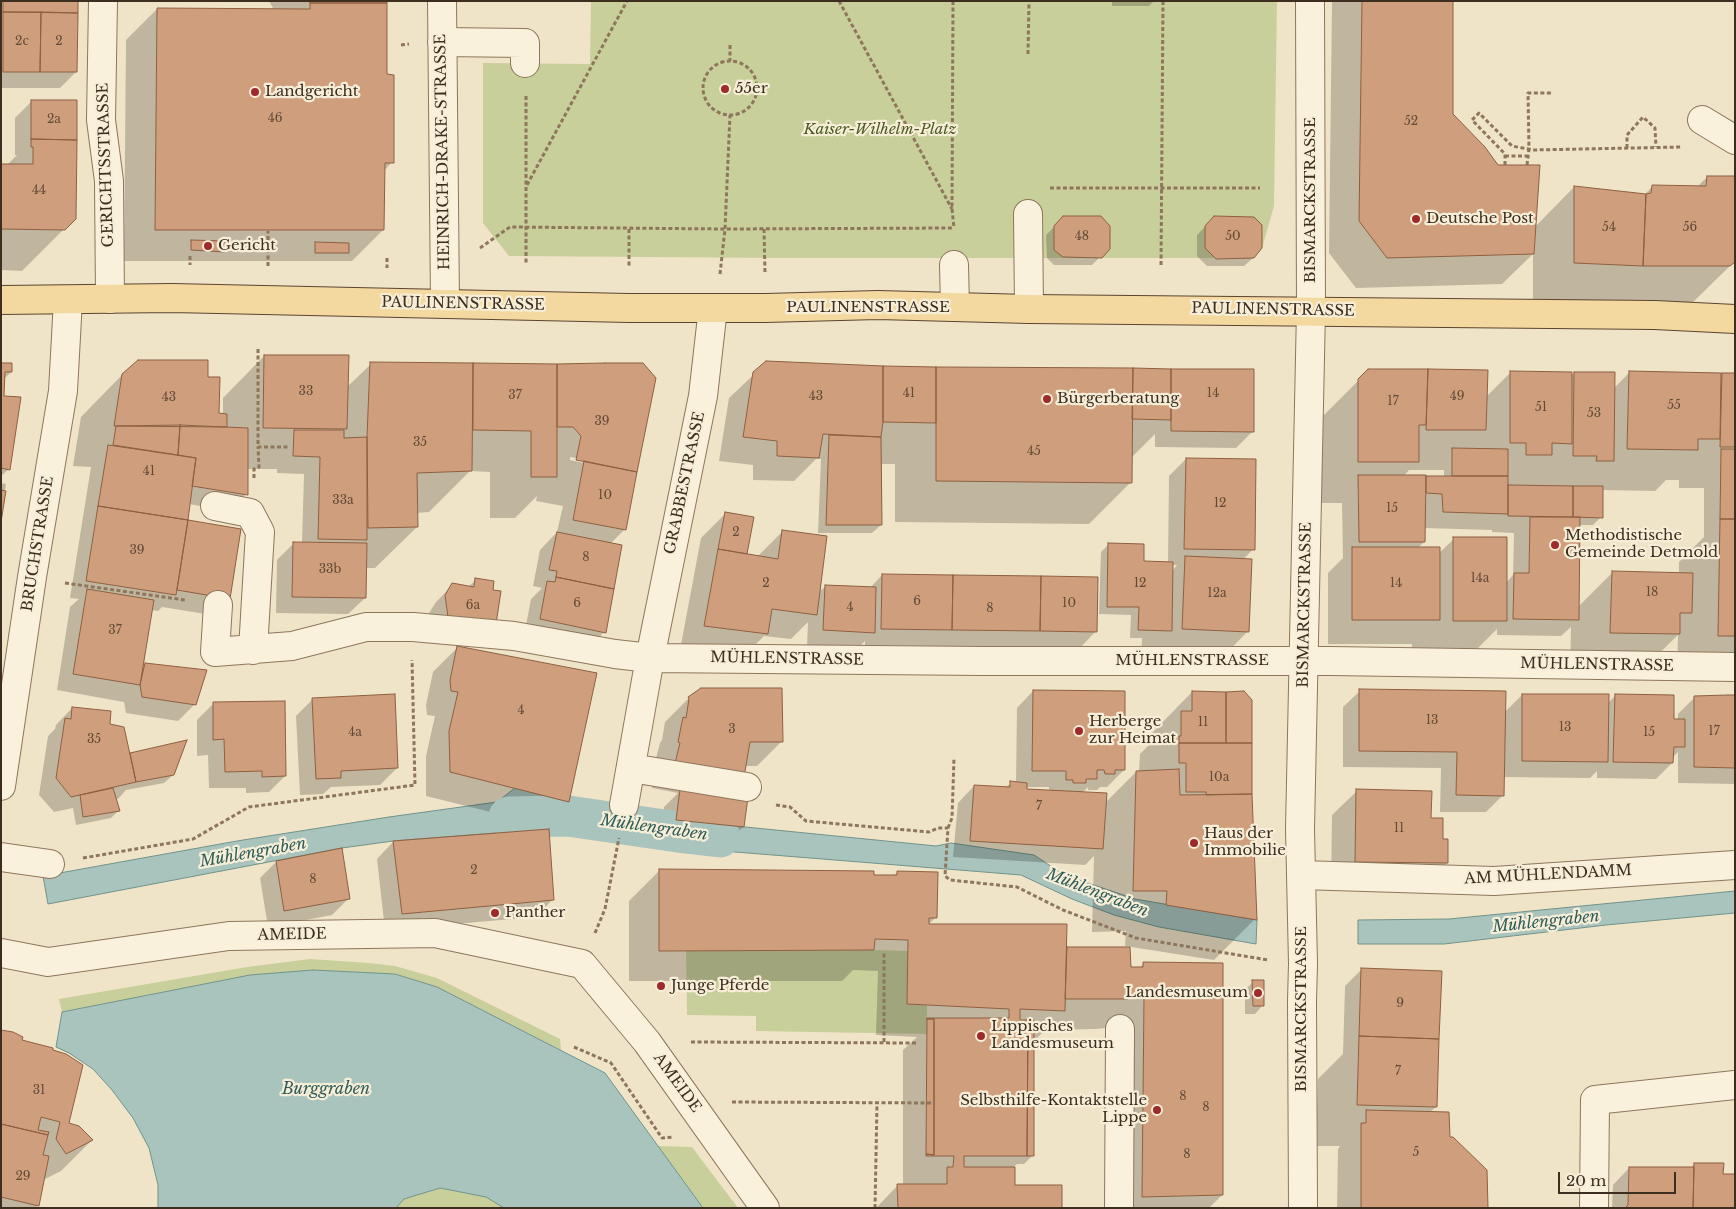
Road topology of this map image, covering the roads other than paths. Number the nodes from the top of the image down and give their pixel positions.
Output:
1 (103, 1) edge
2 (442, 1) edge
3 (1310, 1) edge
4 (442, 42) junction
5 (525, 63) road end
6 (1702, 120) dead end
7 (1735, 140) edge
8 (1028, 214) dead end
9 (954, 265) dead end
10 (110, 299) junction
11 (1, 300) edge
12 (68, 300) junction
13 (445, 303) junction
14 (955, 307) junction
15 (713, 308) junction
16 (1030, 308) junction
17 (1311, 310) junction
18 (1735, 319) edge
19 (215, 506) dead end
20 (218, 605) road end
21 (252, 650) junction
22 (650, 658) junction
23 (1304, 661) junction
24 (1735, 667) edge
25 (631, 768) junction
26 (1, 786) edge
27 (747, 787) road end
28 (624, 805) dead end
29 (1, 857) edge
30 (50, 864) road end
31 (1735, 865) edge
32 (1301, 875) junction
33 (1, 953) edge
34 (1120, 1028) dead end
35 (1735, 1085) edge
36 (765, 1208) edge
37 (1119, 1208) edge
38 (1303, 1208) edge
39 (1594, 1208) edge

1 - 10 street, GERICHTSSTRASSE
2 - 4 street, HEINRICH-DRAKE-STRASSE
3 - 17 street, BISMARCKSTRASSE
4 - 5 street
4 - 13 street, HEINRICH-DRAKE-STRASSE
6 - 7 street
8 - 16 street
9 - 14 street
10 - 12 main road, PAULINENSTRASSE
10 - 13 main road, PAULINENSTRASSE
11 - 12 main road, PAULINENSTRASSE
12 - 26 street, BRUCHSTRASSE
13 - 15 main road, PAULINENSTRASSE
14 - 15 main road, PAULINENSTRASSE
14 - 16 main road, PAULINENSTRASSE
15 - 22 street, GRABBESTRASSE
16 - 17 main road, PAULINENSTRASSE
17 - 18 main road, PAULINENSTRASSE
17 - 23 street, BISMARCKSTRASSE
19 - 21 street
20 - 21 street
21 - 22 street
22 - 23 street, MÜHLENSTRASSE
22 - 25 street, GRABBESTRASSE
23 - 24 street, MÜHLENSTRASSE
23 - 32 street, BISMARCKSTRASSE
25 - 27 street
25 - 28 street, GRABBESTRASSE
29 - 30 street
31 - 32 street, AM MÜHLENDAMM
32 - 38 street, BISMARCKSTRASSE
33 - 36 street, AMEIDE
34 - 37 street
35 - 39 street

